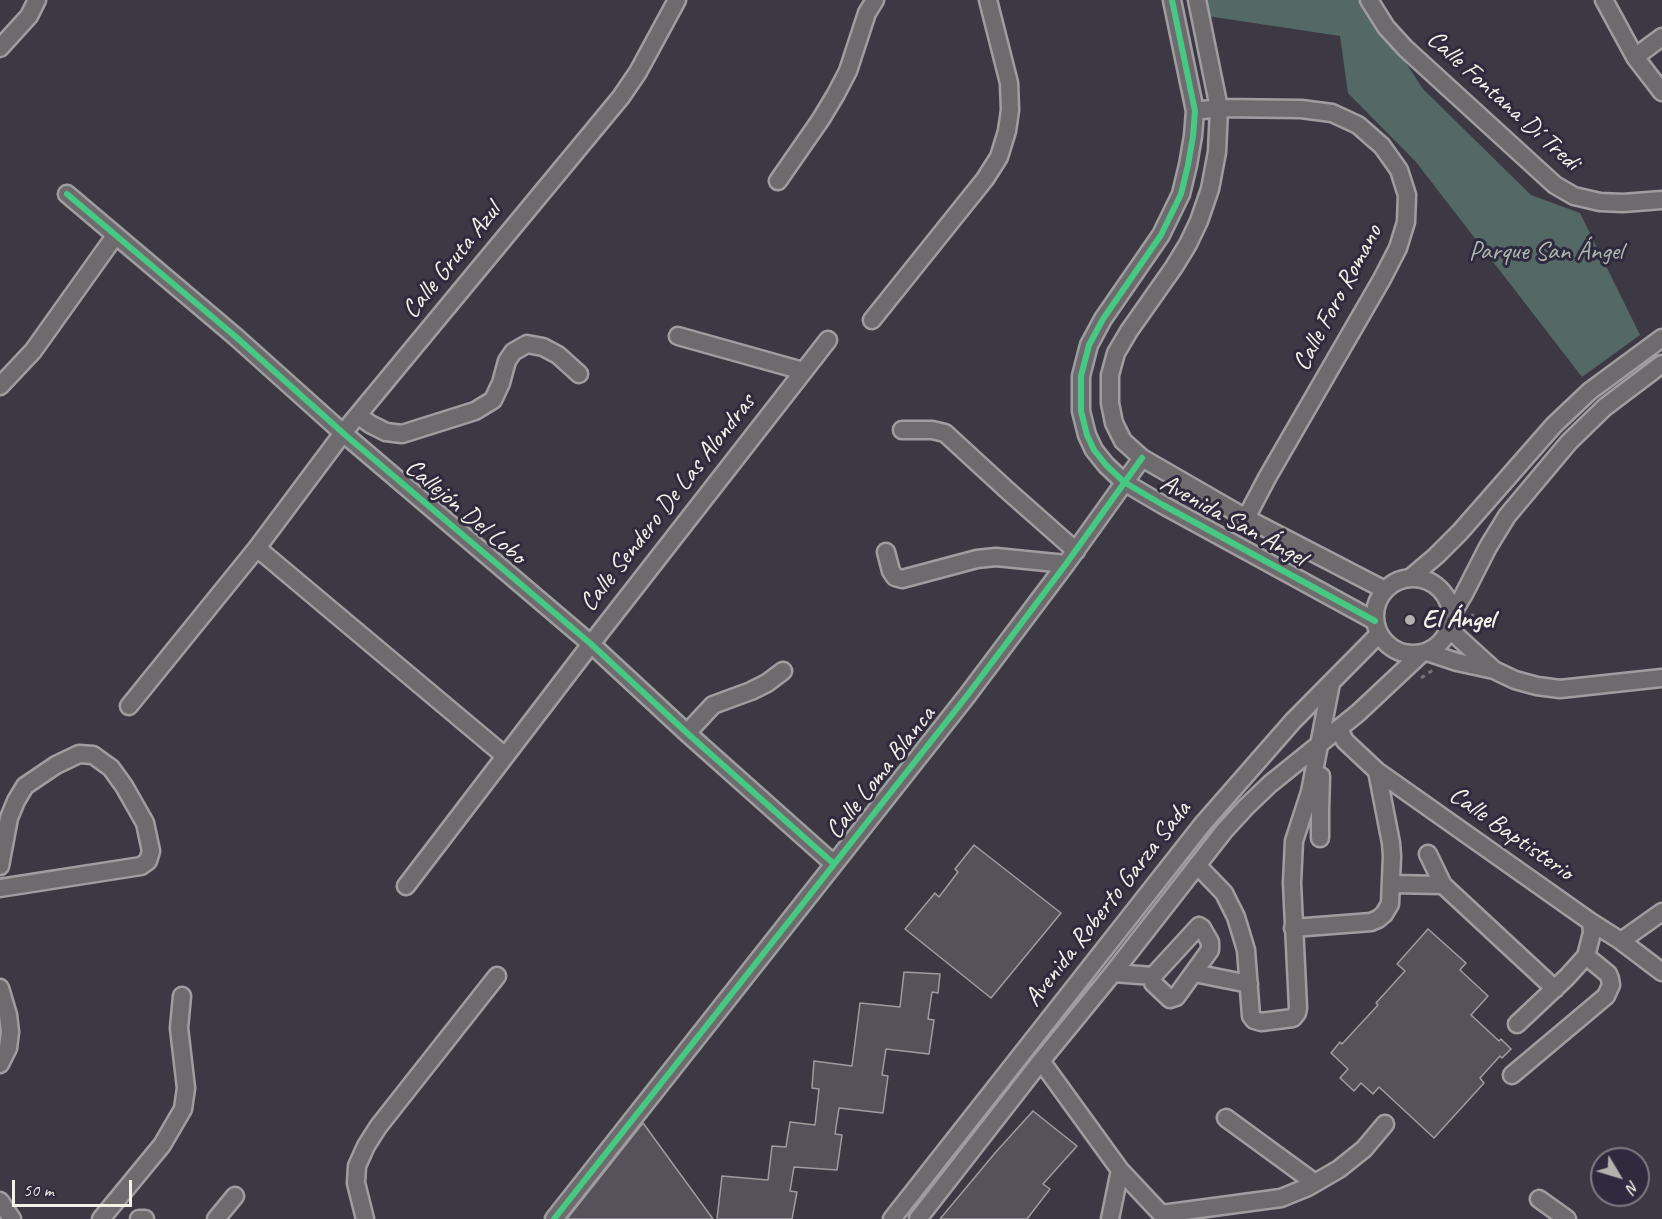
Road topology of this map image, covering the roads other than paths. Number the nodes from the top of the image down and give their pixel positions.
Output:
1 (37, 0) edge
2 (677, 0) edge
3 (875, 0) edge
4 (988, 0) edge
5 (1172, 0) edge
6 (1197, 0) edge
7 (1369, 0) edge
8 (1604, 0) edge
9 (1662, 36) edge
10 (0, 48) edge
11 (1635, 57) junction
12 (1662, 92) edge
13 (1219, 108) junction
14 (1195, 111) junction
15 (778, 181) dead end
16 (67, 194) dead end
17 (1662, 200) edge
18 (115, 236) junction
19 (872, 320) dead end
20 (678, 336) dead end
21 (1662, 338) edge
22 (828, 340) dead end
23 (1662, 364) edge
24 (803, 371) junction
25 (579, 374) dead end
26 (0, 386) edge
27 (358, 415) junction
28 (902, 430) dead end
29 (343, 433) junction
30 (1142, 458) junction
31 (1124, 482) junction
32 (1246, 518) junction
33 (257, 548) junction
34 (886, 552) dead end
35 (1071, 557) junction
36 (1410, 578) junction
37 (1386, 590) junction
38 (1450, 623) junction
39 (1377, 627) junction
40 (591, 644) junction
41 (1424, 652) junction
42 (1494, 670) junction
43 (783, 671) dead end
44 (1662, 678) edge
45 (1331, 682) junction
46 (129, 706) dead end
47 (687, 733) junction
48 (1329, 738) junction
49 (506, 756) junction
50 (1377, 771) junction
51 (1240, 783) junction
52 (1320, 838) dead end
53 (1428, 854) dead end
54 (834, 864) junction
55 (1197, 865) junction
56 (0, 866) edge
57 (1391, 884) junction
58 (1443, 885) junction
59 (406, 886) dead end
60 (0, 888) edge
61 (1662, 912) edge
62 (1591, 922) junction
63 (1124, 923) junction
64 (1293, 928) junction
65 (1621, 941) junction
66 (1586, 956) junction
67 (1662, 972) edge
68 (1113, 973) junction
69 (1194, 973) junction
70 (497, 976) dead end
71 (1153, 976) junction
72 (1249, 984) junction
73 (0, 988) edge
74 (1555, 989) junction
75 (182, 996) dead end
76 (1517, 1024) dead end
77 (1041, 1061) junction
78 (0, 1064) edge
79 (1512, 1075) dead end
80 (1226, 1118) dead end
81 (1385, 1124) dead end
82 (1120, 1170) junction
83 (1315, 1183) junction
84 (235, 1196) dead end
85 (1539, 1199) dead end
86 (0, 1201) edge
87 (1164, 1216) edge
88 (12, 1219) edge
89 (101, 1219) edge
90 (139, 1219) edge
91 (145, 1219) edge
92 (216, 1219) edge
93 (365, 1219) edge
94 (554, 1219) edge
95 (892, 1219) edge
96 (918, 1219) edge
97 (1110, 1219) edge
98 (1567, 1219) edge

1 - 10 street
2 - 27 street, Calle Gruta Azul
3 - 15 street
4 - 19 street
5 - 14 street, Avenida San Ángel
6 - 13 street, Avenida San Ángel
7 - 17 street, Calle Fontana Dí Tredi
8 - 11 street
9 - 11 street
11 - 12 street
13 - 14 street, Calle Foro Romano
13 - 30 street, Avenida San Ángel
13 - 32 street, Calle Foro Romano
14 - 31 street, Avenida San Ángel
16 - 18 street, Callejón Del Lobo
18 - 26 street
18 - 29 street, Callejón Del Lobo
20 - 24 street
21 - 36 street
22 - 24 street, Calle Sendero De Las Alondras
23 - 38 street
24 - 40 street, Calle Sendero De Las Alondras
25 - 27 street
27 - 29 street, Calle Gruta Azul
28 - 35 street
29 - 33 street, Calle Gruta Azul
29 - 40 street, Callejón Del Lobo
30 - 31 street, Calle Loma Blanca
30 - 32 street, Avenida San Ángel
31 - 35 street, Calle Loma Blanca
31 - 39 street, Avenida San Ángel
32 - 37 street, Avenida San Ángel
33 - 46 street, Calle Gruta Azul
33 - 49 street
34 - 35 street
35 - 54 street, Calle Loma Blanca
36 - 37 street
36 - 38 street
37 - 39 street
38 - 41 street
38 - 42 street
39 - 41 street
39 - 45 street, Avenida Roberto Garza Sada
40 - 47 street, Callejón Del Lobo
40 - 49 street, Calle Sendero De Las Alondras
41 - 42 street
41 - 48 street, Avenida Roberto Garza Sada
42 - 44 street
43 - 47 street
45 - 48 street
45 - 51 street, Avenida Roberto Garza Sada
47 - 54 street, Callejón Del Lobo
48 - 50 street, Calle Baptisterio
48 - 52 street
48 - 55 street, Avenida Roberto Garza Sada
48 - 64 street
49 - 59 street, Calle Sendero De Las Alondras
50 - 57 street
50 - 62 street, Calle Baptisterio
51 - 55 street
51 - 63 street, Avenida Roberto Garza Sada
53 - 58 street
54 - 94 street, Calle Loma Blanca
55 - 63 street
55 - 68 street, Avenida Roberto Garza Sada
55 - 72 street
56 - 60 street
57 - 58 street
57 - 64 street
58 - 74 street
61 - 65 street
62 - 65 street, Calle Baptisterio
62 - 66 street
63 - 95 street, Avenida Roberto Garza Sada
64 - 72 street
65 - 67 street, Calle Baptisterio
66 - 74 street
66 - 79 street
68 - 71 street
68 - 77 street, Avenida Roberto Garza Sada
69 - 71 street
69 - 71 street
69 - 72 street
70 - 93 street
73 - 78 street
74 - 76 street
75 - 89 street
77 - 82 street
77 - 96 street, Avenida Roberto Garza Sada
80 - 83 street
81 - 83 street
82 - 87 street
82 - 97 street
83 - 87 street
84 - 92 street
85 - 98 street
86 - 88 street
90 - 91 street

